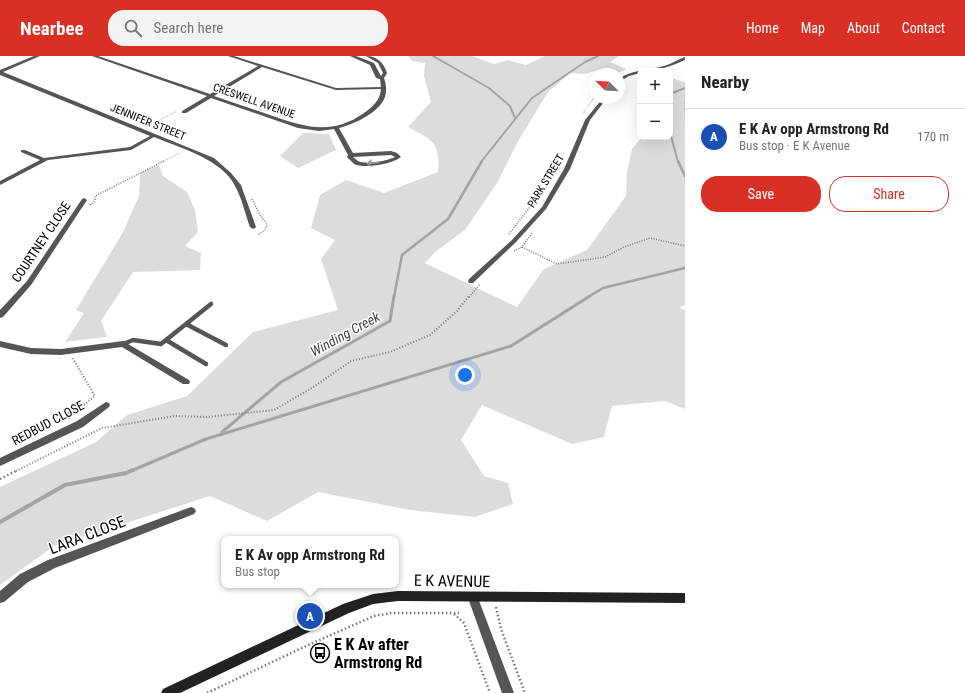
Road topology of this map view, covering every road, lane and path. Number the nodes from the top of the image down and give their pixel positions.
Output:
1 (38, 56) edge
2 (94, 56) edge
3 (230, 56) edge
4 (352, 56) edge
5 (368, 56) edge
6 (685, 58) edge
7 (261, 66) junction
8 (660, 68) edge
9 (0, 72) edge
10 (637, 72) edge
11 (625, 76) edge
12 (382, 78) junction
13 (384, 88) junction
14 (209, 96) junction
15 (685, 102) edge
16 (590, 104) edge
17 (600, 104) edge
18 (184, 112) dead end
19 (172, 113) dead end
20 (685, 113) edge
21 (580, 118) dead end
22 (148, 126) dead end
23 (336, 128) junction
24 (155, 135) junction
25 (189, 149) junction
26 (23, 151) dead end
27 (351, 155) junction
28 (44, 160) junction
29 (554, 173) dead end
30 (0, 183) edge
31 (84, 200) dead end
32 (89, 206) dead end
33 (253, 227) dead end
34 (509, 246) junction
35 (685, 246) edge
36 (522, 247) dead end
37 (518, 249) dead end
38 (471, 281) dead end
39 (479, 287) dead end
40 (211, 304) dead end
41 (0, 315) edge
42 (186, 324) junction
43 (166, 340) junction
44 (0, 344) edge
45 (123, 344) junction
46 (226, 345) dead end
47 (73, 350) junction
48 (206, 364) dead end
49 (186, 382) dead end
50 (106, 405) dead end
51 (67, 423) dead end
52 (0, 462) edge
53 (0, 479) edge
54 (191, 511) dead end
55 (0, 598) edge
56 (473, 598) junction
57 (495, 598) junction
58 (685, 598) edge
59 (454, 613) junction
60 (459, 613) dead end
61 (167, 693) edge
62 (207, 693) edge
63 (490, 693) edge
64 (508, 693) edge
65 (525, 693) edge

1 - 9 street
2 - 14 street, CRESWELL AVENUE
3 - 7 street
4 - 12 street
5 - 12 street
6 - 8 street
7 - 13 street
7 - 14 street
9 - 24 street, JENNIFER STREET
10 - 11 street
12 - 13 street
13 - 23 street, CRESWELL AVENUE
14 - 18 street
14 - 23 street, CRESWELL AVENUE
15 - 20 path
16 - 21 path
17 - 34 street, PARK STREET
19 - 22 path
23 - 27 street
24 - 25 street, JENNIFER STREET
24 - 28 street
25 - 32 path
25 - 33 street, JENNIFER STREET
26 - 28 street
27 -> 27 street
28 - 30 street
29 - 34 path
31 - 41 street, COURTNEY CLOSE
34 - 37 path
34 - 38 street, PARK STREET
35 - 36 path
39 - 53 path
40 - 42 lane
42 - 43 lane
42 - 46 lane
43 - 45 lane
43 - 48 lane
44 - 47 street
45 - 47 street
45 - 49 street
47 - 51 path
50 - 52 street, REDBUD CLOSE
54 - 55 street, LARA CLOSE
56 - 57 street, E K AVENUE
56 - 61 street, E K AVENUE
56 - 64 street
57 - 58 street, E K AVENUE
57 - 65 path
59 - 60 path
59 - 62 path
59 - 63 path

